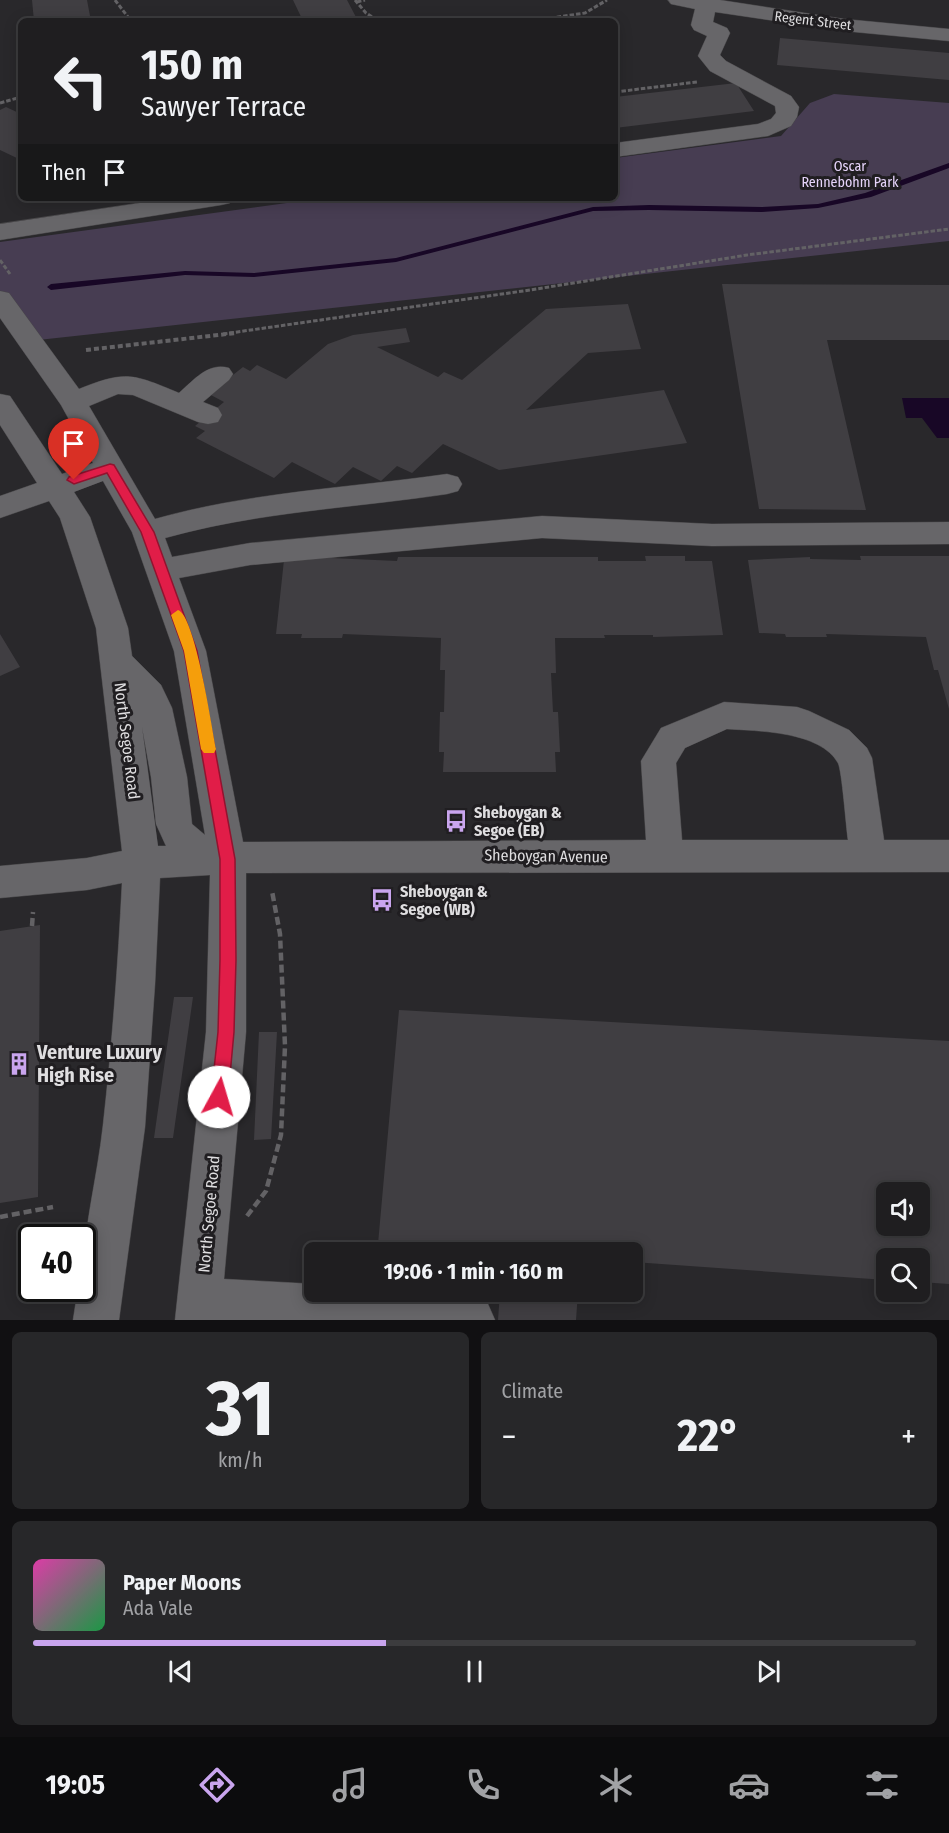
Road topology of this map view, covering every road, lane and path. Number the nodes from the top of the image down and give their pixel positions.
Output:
1 (115, 0) edge
2 (366, 0) edge
3 (607, 0) edge
4 (678, 0) edge
5 (792, 0) edge
6 (356, 1) edge
7 (707, 6) junction
8 (949, 16) edge
9 (128, 18) edge
10 (374, 18) edge
11 (551, 18) edge
12 (949, 34) edge
13 (743, 78) junction
14 (618, 92) edge
15 (18, 98) edge
16 (0, 103) edge
17 (618, 150) edge
18 (202, 201) edge
19 (949, 230) edge
20 (0, 232) edge
21 (0, 299) edge
22 (86, 350) dead end
23 (219, 374) dead end
24 (73, 402) junction
25 (0, 403) edge
26 (183, 404) junction
27 (208, 415) dead end
28 (110, 468) junction
29 (447, 484) dead end
30 (56, 486) junction
31 (0, 507) edge
32 (147, 532) junction
33 (949, 533) edge
34 (162, 570) junction
35 (117, 662) junction
36 (949, 856) edge
37 (665, 857) junction
38 (868, 857) junction
39 (228, 859) junction
40 (142, 863) junction
41 (0, 882) edge
42 (33, 911) dead end
43 (32, 926) dead end
44 (280, 934) dead end
45 (266, 1191) dead end
46 (53, 1207) dead end
47 (0, 1216) edge
48 (192, 1314) edge
49 (96, 1320) edge
50 (472, 1320) edge

1 - 9 path
2 - 6 path
3 - 11 path
4 - 7 street, Regent Street
5 - 8 street, Regent Street
6 - 10 path
7 - 12 street, Regent Street
7 - 13 street
13 - 14 path
13 - 17 street
15 - 16 path
18 - 20 street
19 - 22 path
21 - 24 street, North Segoe Road
23 - 26 street
24 - 26 street
24 - 28 street, North Segoe Road
25 - 30 street, North Segoe Road
26 - 27 street
28 - 30 street
28 - 32 street, North Segoe Road
29 - 32 street
30 - 31 street
30 - 35 street, North Segoe Road
32 - 34 street, North Segoe Road
33 - 34 street
34 - 39 street, North Segoe Road
35 - 39 street
35 - 40 street, North Segoe Road
36 - 38 street, Sheboygan Avenue
37 - 38 street, Sheboygan Avenue
37 - 38 street
37 - 39 street, Sheboygan Avenue
39 - 40 street, Sheboygan Avenue
39 - 48 street, North Segoe Road
40 - 41 street, Sheboygan Avenue
40 - 49 street, North Segoe Road
42 - 43 path
44 - 45 path
46 - 47 path
48 - 50 street

